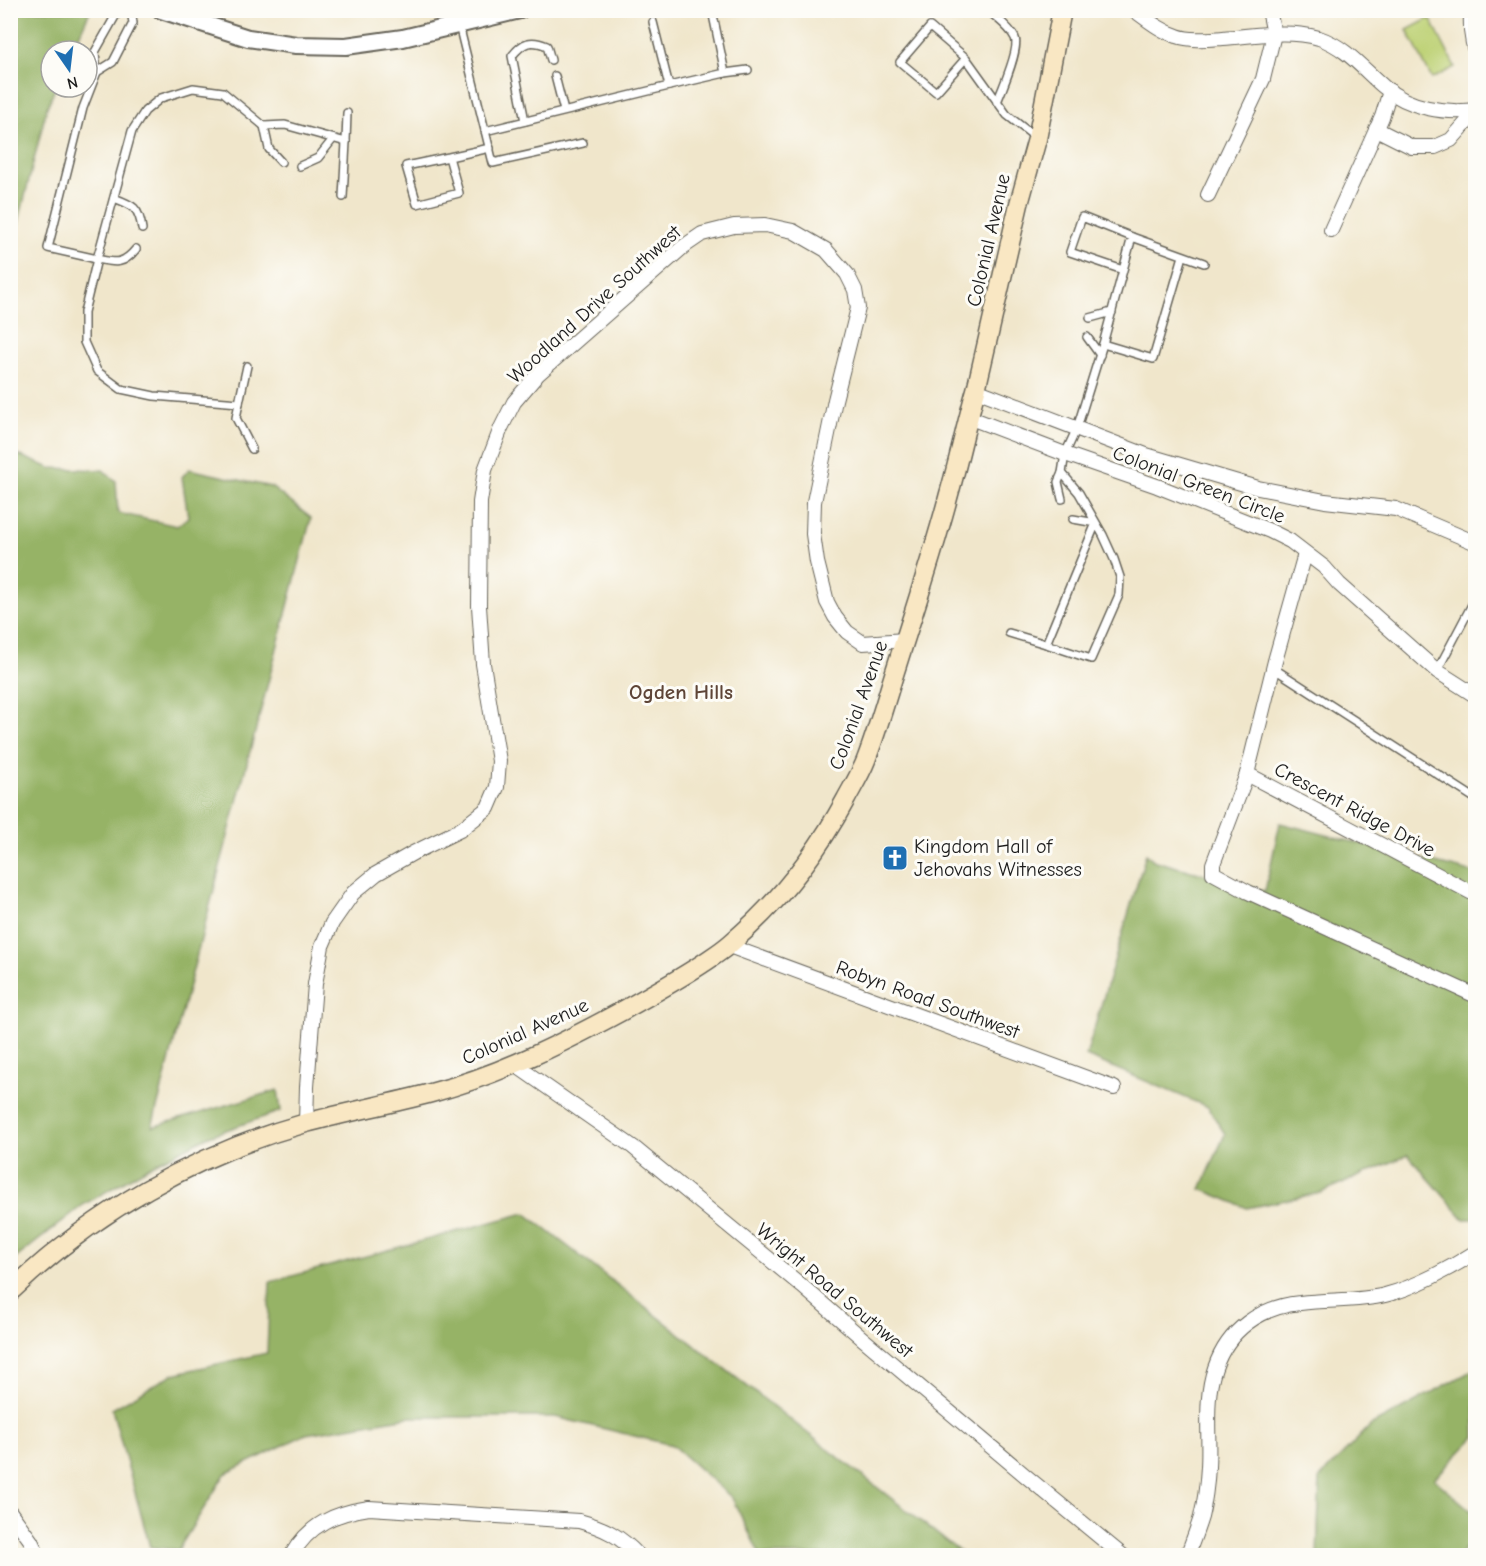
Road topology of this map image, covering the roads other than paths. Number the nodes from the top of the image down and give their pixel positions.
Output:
1 (123, 10) edge
2 (131, 10) edge
3 (161, 10) edge
4 (520, 10) edge
5 (712, 10) edge
6 (988, 10) edge
7 (1062, 10) edge
8 (1134, 10) edge
9 (1269, 10) edge
10 (1472, 10) edge
11 (653, 22) dead end
12 (459, 25) junction
13 (1274, 34) junction
14 (99, 45) edge
15 (1476, 54) edge
16 (966, 58) junction
17 (551, 60) dead end
18 (748, 70) dead end
19 (99, 71) edge
20 (725, 73) junction
21 (555, 76) dead end
22 (669, 86) junction
23 (1390, 91) junction
24 (86, 99) edge
25 (997, 102) junction
26 (1475, 110) edge
27 (564, 111) junction
28 (347, 113) dead end
29 (525, 121) junction
30 (264, 126) junction
31 (1376, 129) junction
32 (485, 131) junction
33 (333, 139) junction
34 (1036, 139) junction
35 (346, 142) junction
36 (583, 143) dead end
37 (489, 148) junction
38 (449, 157) junction
39 (281, 162) dead end
40 (300, 166) dead end
41 (1208, 195) dead end
42 (343, 197) dead end
43 (114, 198) junction
44 (142, 229) dead end
45 (1331, 230) dead end
46 (1132, 237) junction
47 (136, 249) dead end
48 (1183, 256) junction
49 (97, 259) junction
50 (1204, 263) dead end
51 (1123, 270) junction
52 (1112, 312) junction
53 (1090, 318) dead end
54 (1087, 337) dead end
55 (1103, 344) junction
56 (1100, 355) junction
57 (247, 366) dead end
58 (976, 390) junction
59 (239, 403) junction
60 (968, 417) junction
61 (1077, 428) junction
62 (252, 449) dead end
63 (1065, 454) junction
64 (1062, 473) junction
65 (1062, 499) dead end
66 (1073, 519) dead end
67 (1096, 523) junction
68 (1476, 543) edge
69 (1305, 554) junction
70 (1476, 597) edge
71 (1009, 633) dead end
72 (905, 640) junction
73 (1046, 644) junction
74 (1274, 668) junction
75 (1437, 671) junction
76 (1476, 696) edge
77 (1248, 774) junction
78 (1476, 799) edge
79 (1476, 895) edge
80 (729, 946) junction
81 (1476, 996) edge
82 (514, 1064) junction
83 (1114, 1088) dead end
84 (306, 1123) junction
85 (1476, 1252) edge
86 (10, 1292) edge
87 (10, 1512) edge
88 (38, 1556) edge
89 (291, 1556) edge
90 (639, 1556) edge
91 (1123, 1556) edge
92 (1187, 1556) edge

1 - 14 lane
2 - 19 lane
3 - 12 street
4 - 12 street
5 - 20 lane
6 - 25 lane
7 - 34 main road, Colonial Avenue
8 - 13 street
9 - 13 street
10 - 15 street
11 - 22 lane
12 - 32 lane
13 - 23 street
13 - 41 street
16 - 16 lane
16 - 25 lane
17 - 29 lane
18 - 20 lane
20 - 22 lane
21 - 27 lane
22 - 27 lane
23 - 26 street
23 - 31 street
24 - 49 lane
25 - 34 lane
26 - 31 street
27 - 29 lane
28 - 35 lane
29 - 32 lane
30 - 33 lane
30 - 39 lane
30 - 43 lane
31 - 45 street
32 - 37 lane
33 - 35 lane
33 - 40 lane
34 - 58 main road, Colonial Avenue
35 - 42 lane
36 - 37 lane
37 - 38 lane
38 - 38 lane
43 - 44 lane
43 - 49 lane
46 - 48 lane
46 - 51 lane
46 - 51 lane
47 - 49 lane
48 - 50 lane
48 - 55 lane
49 - 59 lane
51 - 52 lane
52 - 53 lane
52 - 55 lane
54 - 56 lane
55 - 56 lane
56 - 61 lane
57 - 59 lane
58 - 60 main road, Colonial Avenue
58 - 61 street, Colonial Green Circle
59 - 62 lane
60 - 63 street, Colonial Green Circle
60 - 72 main road, Colonial Avenue
61 - 63 lane
61 - 68 street, Colonial Green Circle
63 - 64 lane
63 - 69 street, Colonial Green Circle
64 - 65 lane
64 - 67 lane
66 - 67 lane
67 - 73 lane
67 - 73 lane
69 - 74 street
69 - 75 street, Colonial Green Circle
70 - 75 lane
71 - 73 lane
72 - 80 main road, Colonial Avenue
72 - 84 street, Woodland Drive Southwest
74 - 77 street
74 - 78 lane
75 - 76 street, Colonial Green Circle
77 - 79 street, Crescent Ridge Drive
77 - 81 street
80 - 82 main road, Colonial Avenue
80 - 83 street, Robyn Road Southwest
82 - 84 main road, Colonial Avenue
82 - 91 street, Wright Road Southwest
84 - 86 main road, Colonial Avenue
85 - 92 street
87 - 88 street
89 - 90 street

